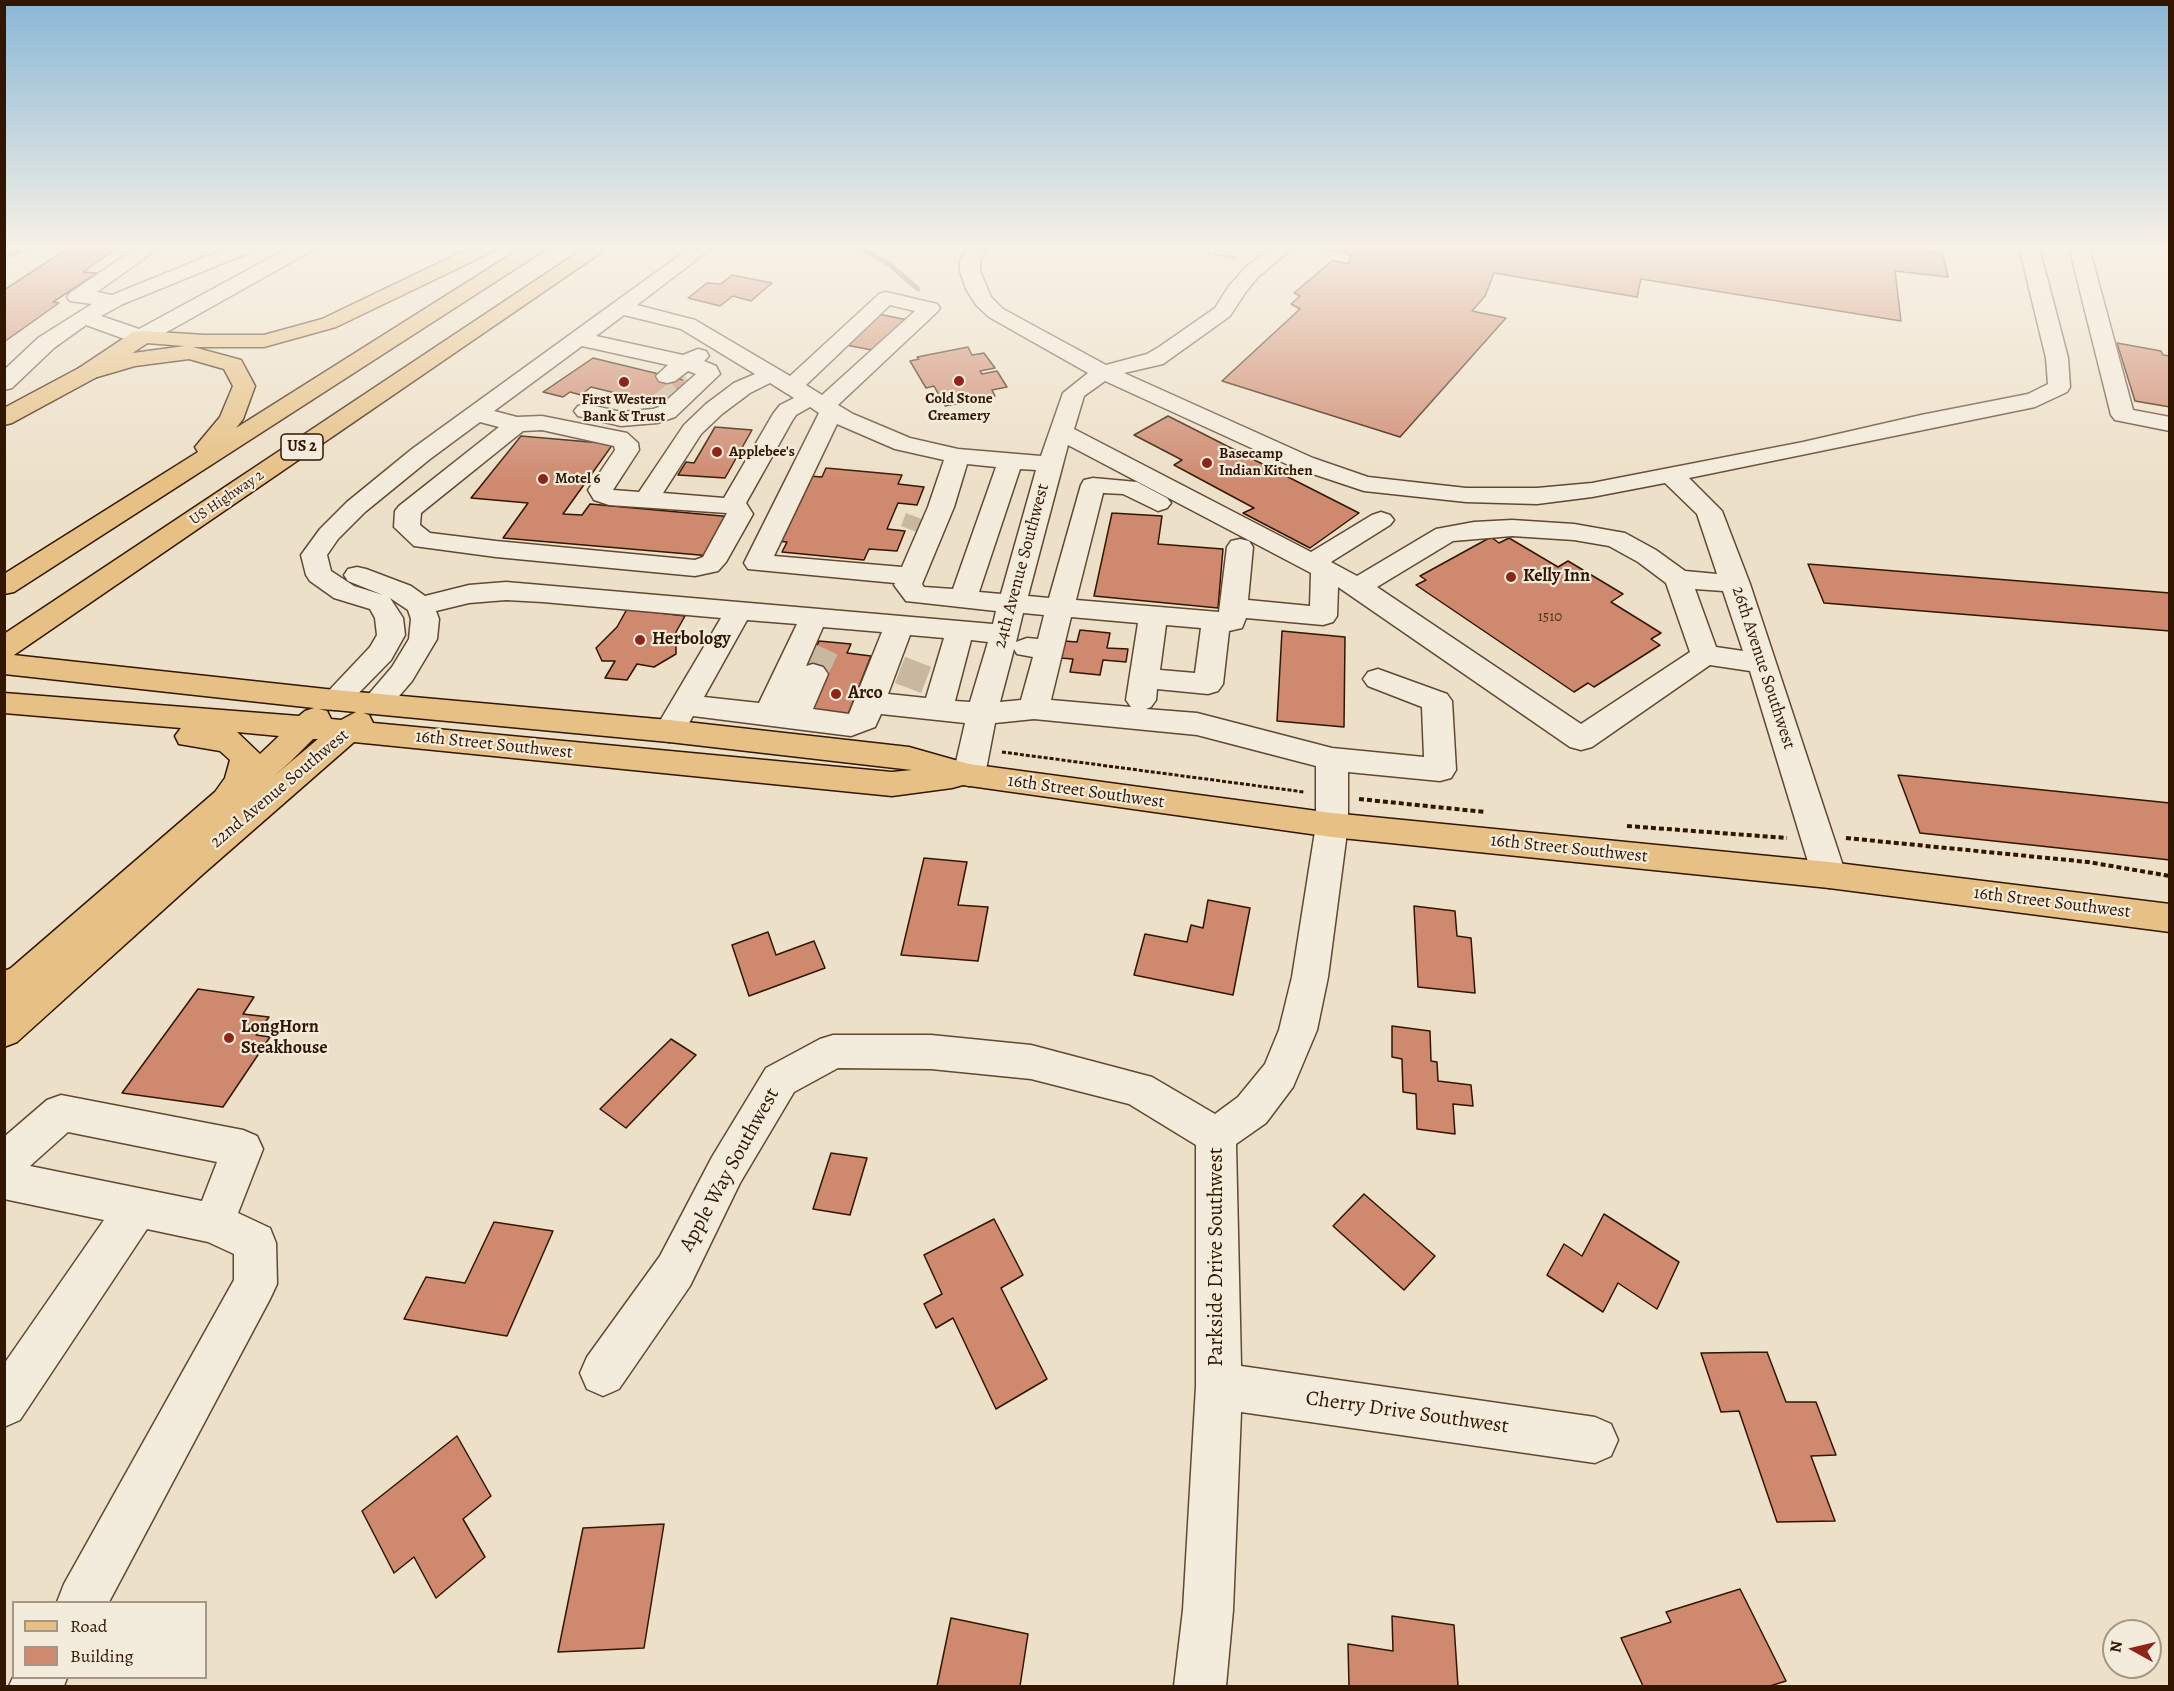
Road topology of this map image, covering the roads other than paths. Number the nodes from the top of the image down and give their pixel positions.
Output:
1 (71, 326) edge
2 (108, 326) edge
3 (161, 326) edge
4 (320, 326) edge
5 (411, 326) edge
6 (482, 326) edge
7 (598, 326) edge
8 (691, 326) edge
9 (862, 326) edge
10 (911, 326) edge
11 (1018, 326) edge
12 (1204, 326) edge
13 (2049, 326) edge
14 (2100, 326) edge
15 (141, 337) junction
16 (580, 339) junction
17 (723, 344) junction
18 (195, 354) junction
19 (686, 372) junction
20 (1103, 372) junction
21 (87, 374) junction
22 (4, 382) edge
23 (850, 382) junction
24 (806, 391) junction
25 (505, 393) junction
26 (649, 402) tunnel mouth
27 (4, 405) edge
28 (477, 414) junction
29 (4, 418) edge
30 (621, 419) junction
31 (2169, 423) edge
32 (517, 424) junction
33 (1061, 432) junction
34 (958, 456) junction
35 (1010, 461) junction
36 (1050, 464) junction
37 (187, 468) junction
38 (1672, 476) junction
39 (388, 480) junction
40 (431, 491) junction
41 (646, 500) junction
42 (732, 507) junction
43 (1381, 520) dead end
44 (329, 534) junction
45 (1248, 540) junction
46 (1319, 565) junction
47 (912, 576) junction
48 (1678, 579) junction
49 (1736, 584) junction
50 (4, 586) edge
51 (1358, 587) junction
52 (963, 600) junction
53 (1011, 604) junction
54 (421, 606) junction
55 (1059, 608) junction
56 (739, 610) junction
57 (1225, 614) junction
58 (1154, 616) junction
59 (899, 625) junction
60 (826, 626) junction
61 (960, 630) junction
62 (1003, 639) junction
63 (4, 648) edge
64 (1048, 649) junction
65 (1705, 655) junction
66 (1762, 663) junction
67 (4, 664) edge
68 (813, 674) tunnel mouth
69 (1144, 678) junction
70 (1378, 679) dead end
71 (335, 700) junction
72 (377, 702) junction
73 (870, 703) junction
74 (11, 704) edge
75 (683, 705) junction
76 (1034, 709) junction
77 (84, 710) junction
78 (937, 711) junction
79 (982, 714) junction
80 (782, 716) junction
81 (1138, 719) junction
82 (306, 727) junction
83 (349, 731) junction
84 (669, 731) junction
85 (1332, 759) junction
86 (969, 776) junction
87 (220, 805) junction
88 (1332, 810) junction
89 (1829, 875) junction
90 (2169, 918) edge
91 (11, 988) edge
92 (4, 1031) edge
93 (1216, 1136) junction
94 (4, 1163) edge
95 (4, 1180) edge
96 (138, 1206) junction
97 (213, 1223) junction
98 (603, 1373) dead end
99 (1219, 1386) junction
100 (4, 1404) edge
101 (1595, 1440) dead end
102 (83, 1601) edge
103 (1200, 1686) edge

1 - 22 street
2 - 15 street
3 - 15 street
4 - 15 main road
5 - 37 main road, US 2
6 - 63 main road, US Highway 2 / US 2
7 - 16 street, 22nd Avenue Southwest
8 - 17 street
9 - 24 street
10 - 23 street
11 - 20 street
12 - 20 street
13 - 38 street
14 - 31 street
15 - 18 main road
15 - 21 main road
15 - 27 main road
16 - 19 street
16 - 25 street, 22nd Avenue Southwest
17 - 19 street
17 - 24 street
18 - 21 main road
18 - 37 main road
19 - 30 street
20 - 33 street, 24th Avenue Southwest
20 - 38 street
21 - 29 main road
23 - 24 street
23 - 24 street
24 - 34 street
24 - 41 street
24 - 42 street
24 - 47 street
25 - 28 street, 22nd Avenue Southwest
25 - 30 street
26 - 30 street
28 - 32 street
28 - 39 street, 22nd Avenue Southwest
32 - 40 street
32 - 41 street
33 - 36 street, 24th Avenue Southwest
33 - 45 street
34 - 35 street
34 - 47 street
35 - 36 street
35 - 52 street
36 - 53 street, 24th Avenue Southwest
37 - 50 main road, US 2
38 - 49 street, 26th Avenue Southwest
39 - 40 street
39 - 44 street, 22nd Avenue Southwest
40 - 42 street
41 - 42 street
43 - 46 street
44 - 54 street
44 - 71 street, 22nd Avenue Southwest
45 - 46 street
45 - 55 street
45 - 57 street
46 - 51 street
46 - 57 street
47 - 52 street
48 - 49 street
48 - 51 street
48 - 65 street
49 - 66 street, 26th Avenue Southwest
51 - 65 street
52 - 53 street
53 - 55 street
53 - 62 street, 24th Avenue Southwest
54 - 56 street
54 - 72 street, 22nd Avenue Southwest
55 - 58 street
55 - 64 street
56 - 60 street
56 - 75 street
57 - 58 street
57 - 69 street
58 - 69 street
59 - 60 street
59 - 61 street
59 - 73 street
60 - 80 street
61 - 62 street
61 - 78 street
62 - 64 street
62 - 79 street, 24th Avenue Southwest
64 - 76 street
65 - 66 street
66 - 89 street, 26th Avenue Southwest
67 - 71 main road, 16th Street Southwest
68 - 80 street
69 - 81 street
70 - 85 street
71 - 72 main road, 16th Street Southwest
71 - 82 main road, 22nd Avenue Southwest
72 - 83 main road, 22nd Avenue Southwest
72 - 84 main road, 16th Street Southwest
73 - 78 street
73 - 80 street
74 - 77 main road, 16th Street Southwest
75 - 80 street
75 - 84 street
76 - 79 street
76 - 81 street
77 - 82 main road, 16th Street Southwest
77 - 87 main road
78 - 79 street
79 - 86 street, 24th Avenue Southwest
81 - 85 street
82 - 83 main road, 16th Street Southwest
82 - 87 main road, 22nd Avenue Southwest
83 - 86 main road, 16th Street Southwest
83 - 92 main road, 22nd Avenue Southwest
84 - 86 main road, 16th Street Southwest
85 - 88 street, Parkside Drive Southwest
86 - 88 main road, 16th Street Southwest
87 - 91 main road, 22nd Avenue Southwest
88 - 89 main road, 16th Street Southwest
88 - 93 street, Parkside Drive Southwest
89 - 90 main road, 16th Street Southwest
93 - 98 street, Apple Way Southwest
93 - 99 street, Parkside Drive Southwest
94 - 97 street
95 - 96 street
96 - 97 street
96 - 100 street
97 - 102 street
99 - 101 street, Cherry Drive Southwest
99 - 103 street, Parkside Drive Southwest

